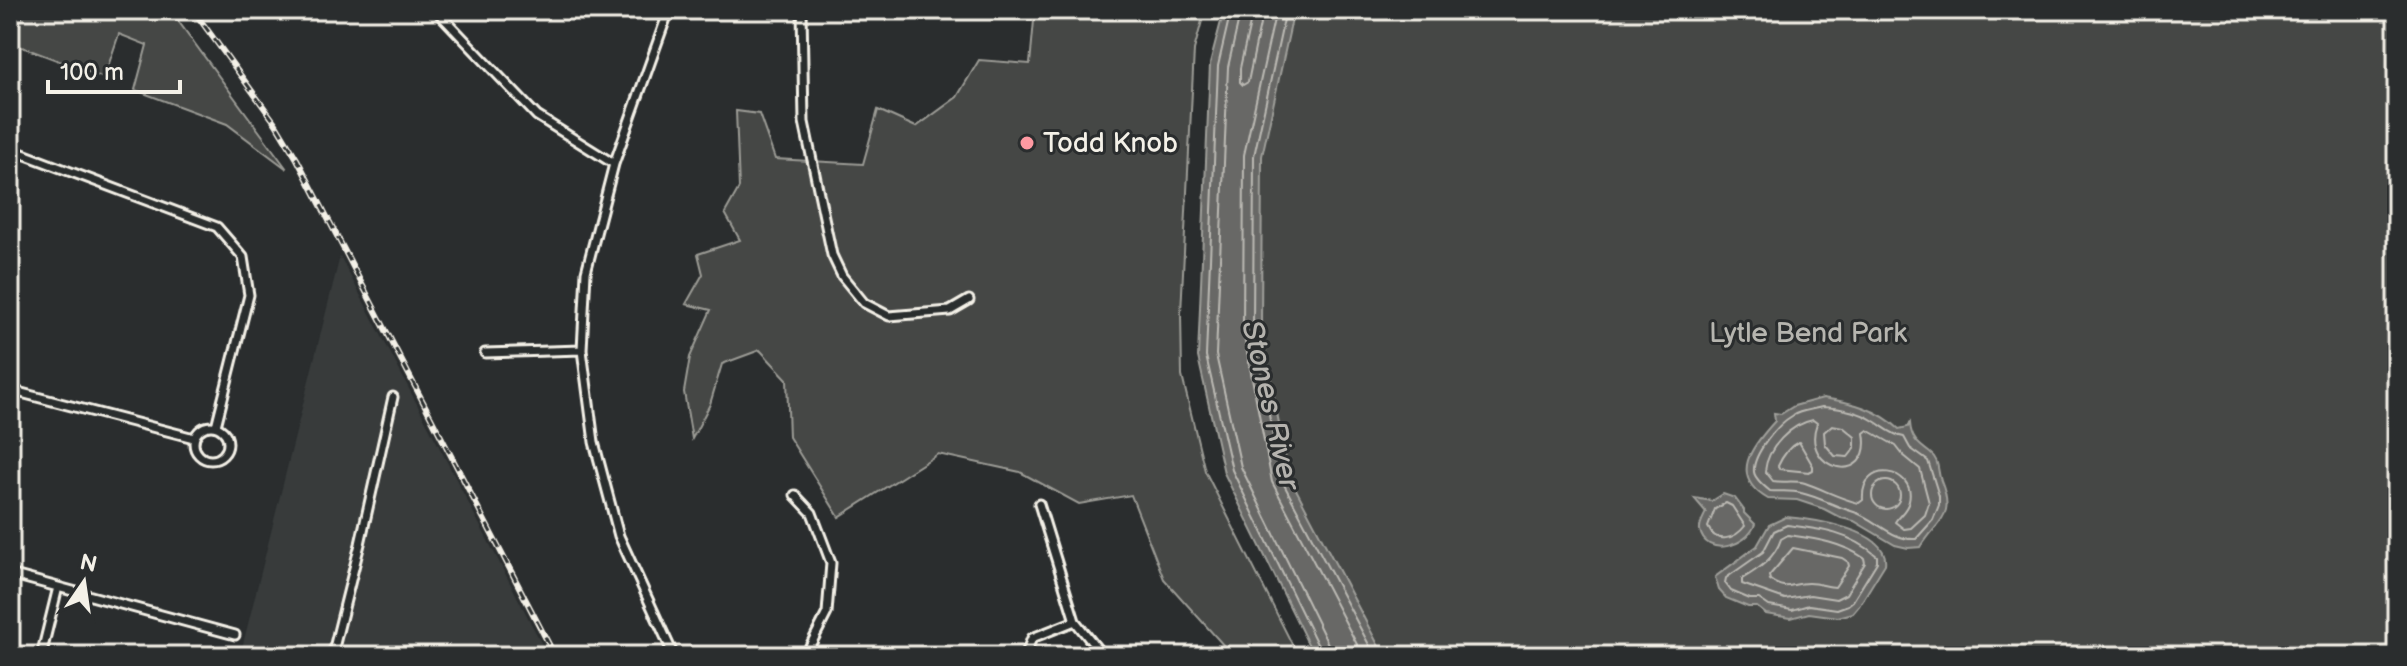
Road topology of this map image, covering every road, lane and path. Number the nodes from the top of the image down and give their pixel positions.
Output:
1 (436, 10) edge
2 (669, 10) edge
3 (802, 10) edge
4 (10, 149) edge
5 (614, 164) junction
6 (969, 300) dead end
7 (582, 350) junction
8 (485, 353) dead end
9 (10, 390) edge
10 (393, 397) dead end
11 (216, 426) junction
12 (194, 438) junction
13 (795, 495) dead end
14 (1039, 504) dead end
15 (10, 574) edge
16 (58, 587) junction
17 (1075, 621) junction
18 (235, 635) dead end
19 (41, 656) edge
20 (332, 656) edge
21 (674, 656) edge
22 (805, 656) edge
23 (1025, 656) edge
24 (1103, 656) edge

1 - 5 street
2 - 5 street
3 - 6 street
4 - 11 street
5 - 7 street
7 - 8 street
7 - 21 street
9 - 12 street
10 - 20 street
11 - 12 street
11 - 12 street
13 - 22 street
14 - 17 street
15 - 16 street
16 - 18 street
16 - 19 street
17 - 23 street
17 - 24 street

